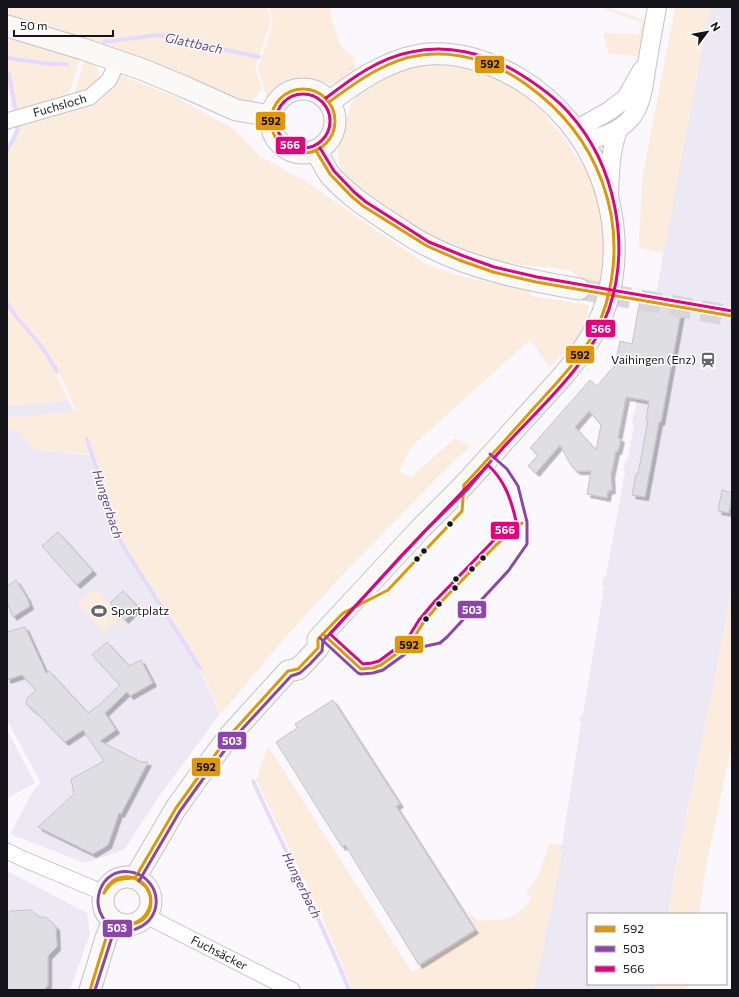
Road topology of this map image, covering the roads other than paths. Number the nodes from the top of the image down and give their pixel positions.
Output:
1 (657, 7) edge
2 (7, 26) edge
3 (648, 59) junction
4 (118, 61) junction
5 (329, 102) junction
6 (271, 116) junction
7 (7, 121) edge
8 (619, 128) junction
9 (580, 136) junction
10 (316, 151) junction
11 (609, 198) junction
12 (578, 289) tunnel mouth
13 (7, 851) edge
14 (135, 878) junction
15 (104, 893) junction
16 (146, 916) junction
17 (113, 921) junction
18 (90, 990) edge
19 (292, 990) edge

1 - 3 street
2 - 4 main road
3 - 8 street
3 - 9 street
4 - 6 main road
4 - 7 street, Fuchsloch
5 - 6 main road
5 - 9 main road
5 - 10 main road
6 - 10 main road
8 - 9 street
8 - 11 street
9 - 11 main road
10 - 12 main road
11 - 14 main road
13 - 15 street
14 - 15 main road
14 - 16 main road
15 - 17 main road
16 - 17 main road
16 - 19 street, Fuchsäcker
17 - 18 main road

